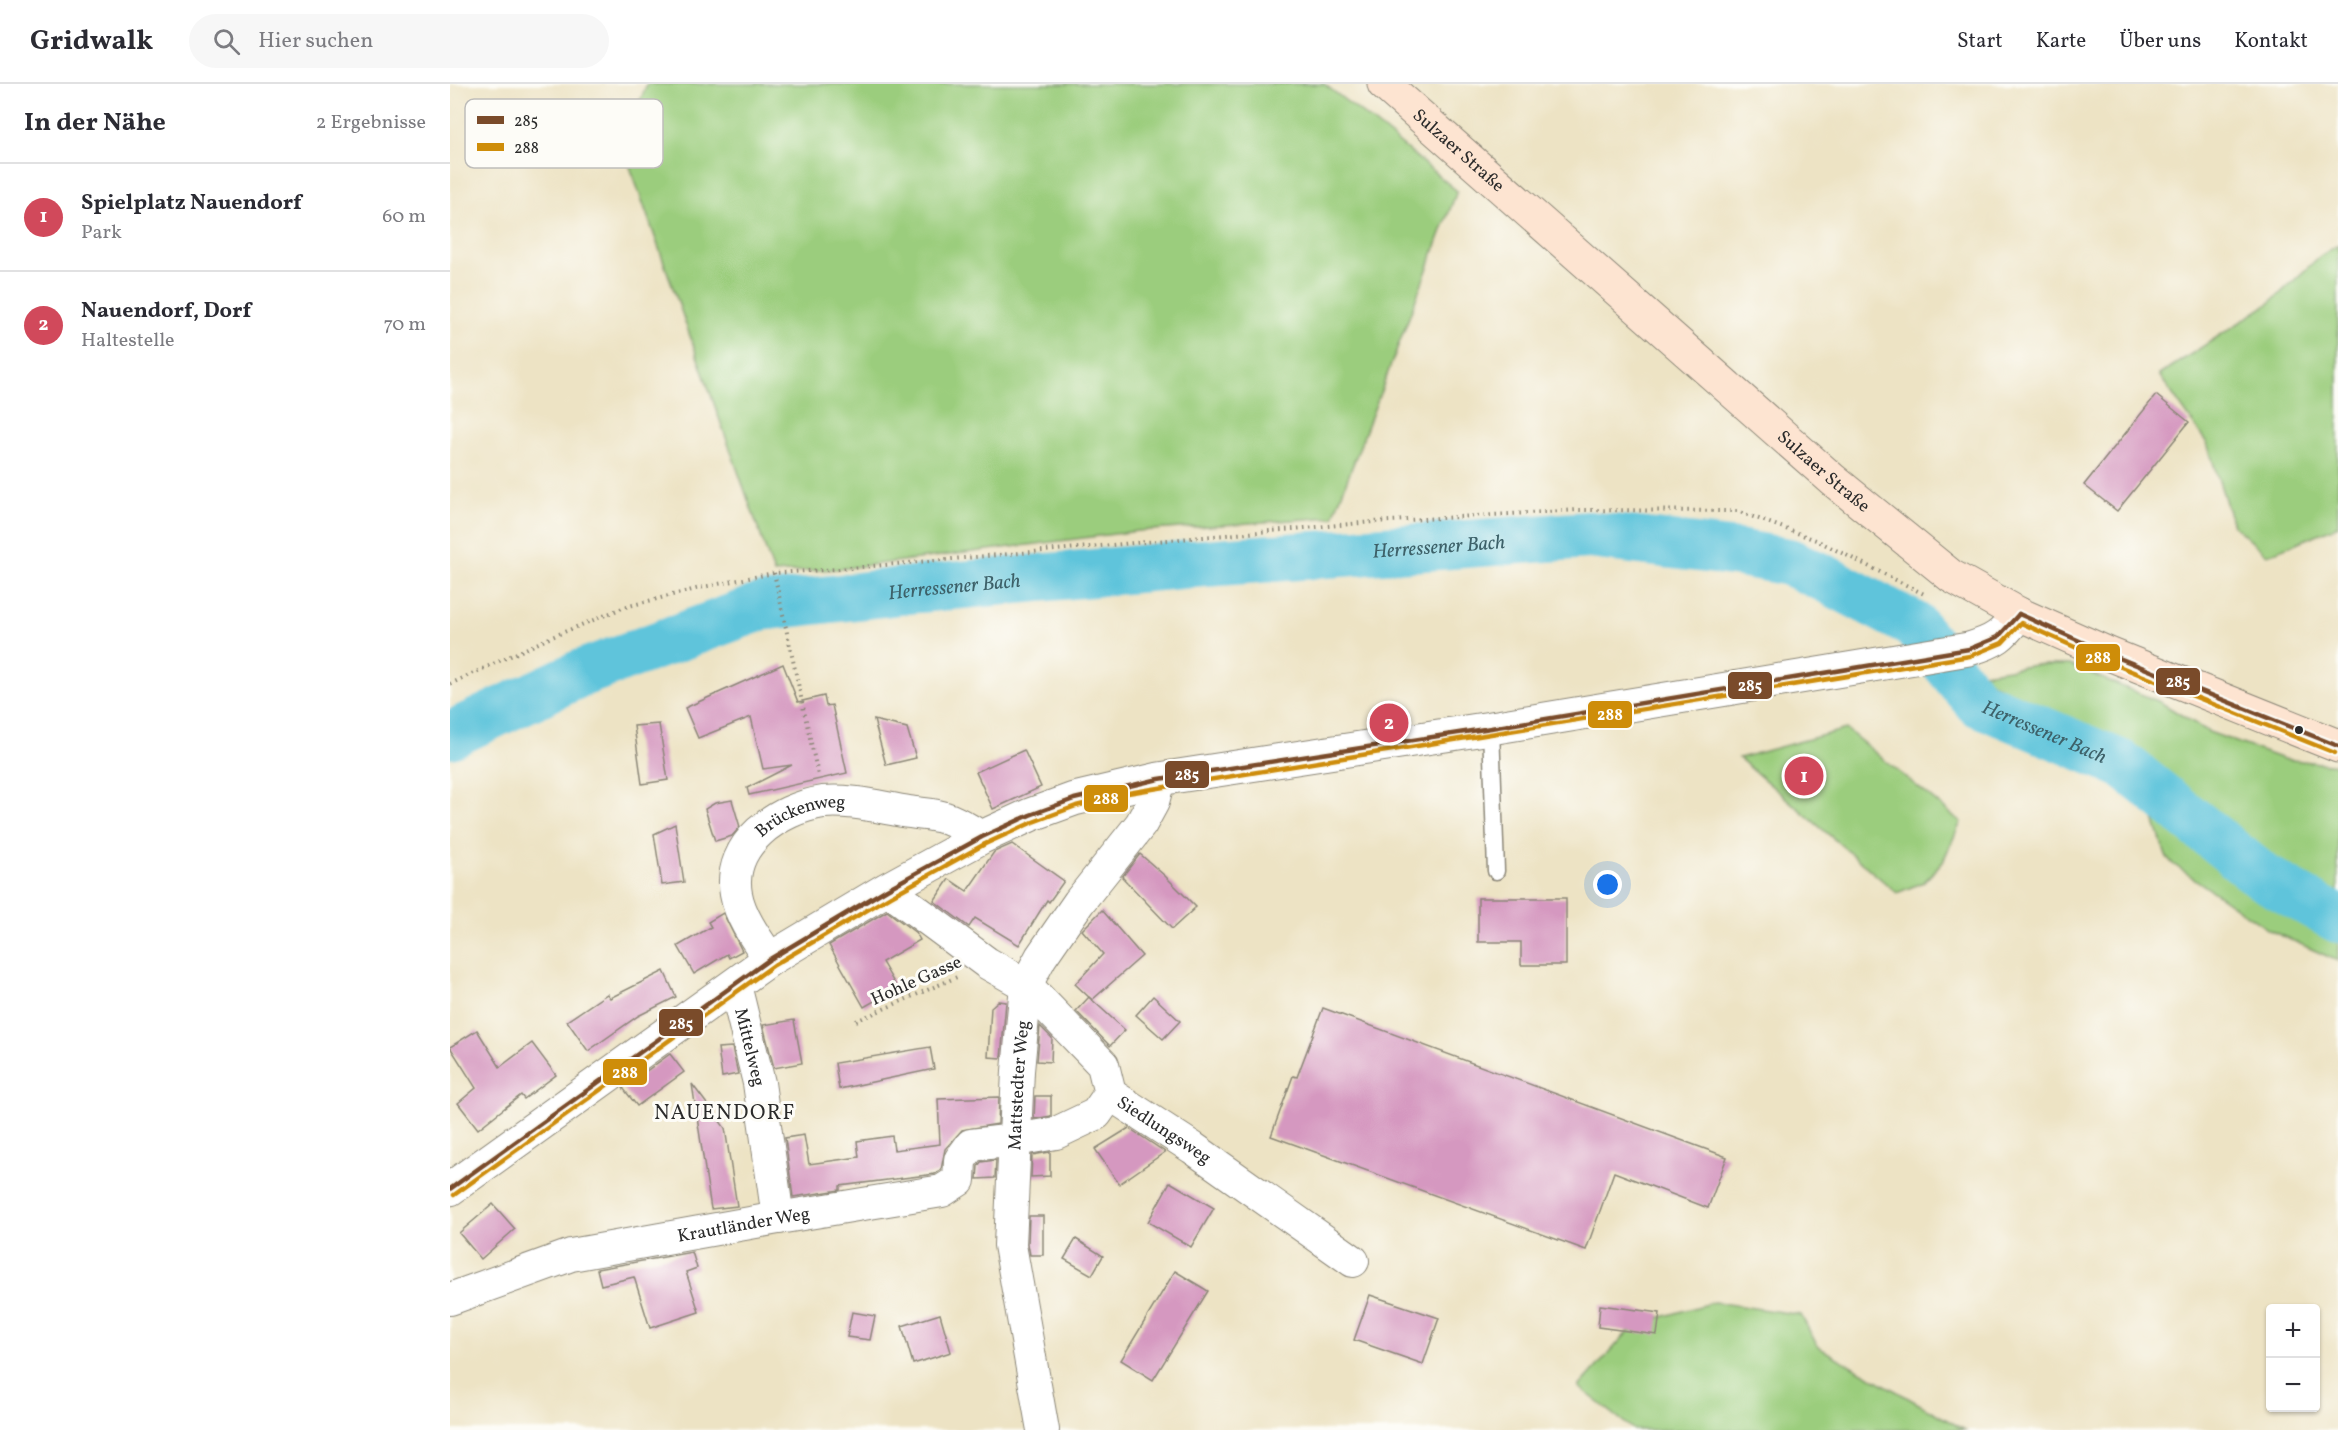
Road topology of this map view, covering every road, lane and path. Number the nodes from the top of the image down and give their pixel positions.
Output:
1 (1384, 84) edge
2 (774, 573) junction
3 (1934, 599) dead end
4 (2019, 614) junction
5 (450, 684) edge
6 (1491, 728) junction
7 (2338, 746) edge
8 (1159, 779) junction
9 (824, 802) junction
10 (982, 837) junction
11 (1496, 872) dead end
12 (887, 889) junction
13 (770, 959) junction
14 (987, 963) junction
15 (1026, 984) junction
16 (735, 985) junction
17 (856, 1021) dead end
18 (1110, 1094) junction
19 (1015, 1140) junction
20 (450, 1190) edge
21 (778, 1218) junction
22 (1353, 1261) dead end
23 (450, 1299) edge
24 (1043, 1430) edge

1 - 4 main road, Sulzaer Straße
2 - 3 path
2 - 5 path
2 - 9 path
4 - 6 street
4 - 7 main road, Sulzaer Straße
6 - 8 street
6 - 11 lane
8 - 10 street
8 - 15 street, Mattstedter Weg
9 - 10 street, Brückenweg
9 - 13 street, Brückenweg
10 - 12 street
12 - 13 street
12 - 14 street, Siedlungsweg
13 - 16 street
14 - 15 street, Siedlungsweg
14 - 17 path, Hohle Gasse
15 - 18 street, Siedlungsweg
15 - 19 street, Mattstedter Weg
16 - 20 street
16 - 21 street, Mittelweg
18 - 19 street, Krautländer Weg
18 - 22 street, Siedlungsweg
19 - 21 street, Krautländer Weg
19 - 24 street, Mattstedter Weg
21 - 23 street, Krautländer Weg

